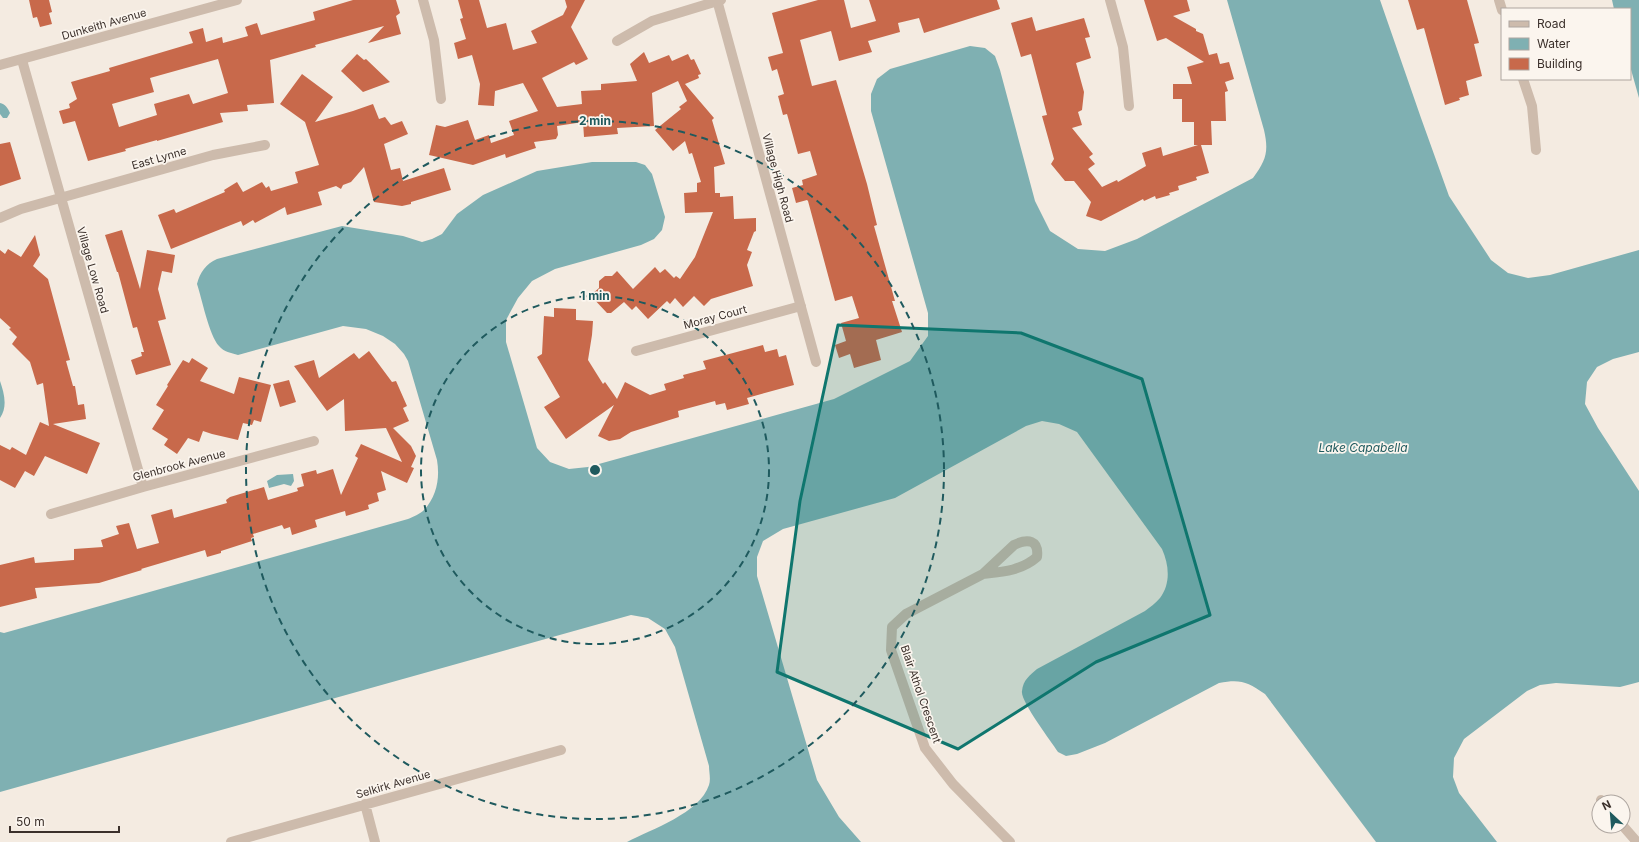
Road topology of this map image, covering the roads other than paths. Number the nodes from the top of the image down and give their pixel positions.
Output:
1 (423, 0) edge
2 (718, 0) edge
3 (1110, 0) edge
4 (232, 1) edge
5 (617, 42) dead end
6 (22, 60) junction
7 (0, 65) edge
8 (1523, 80) edge
9 (441, 99) dead end
10 (1129, 106) dead end
11 (265, 144) dead end
12 (1536, 150) dead end
13 (60, 198) junction
14 (0, 218) edge
15 (801, 306) junction
16 (636, 351) dead end
17 (816, 362) dead end
18 (314, 441) dead end
19 (143, 487) junction
20 (51, 514) dead end
21 (982, 574) junction
22 (561, 750) dead end
23 (365, 804) junction
24 (1630, 834) edge
25 (231, 842) edge
26 (375, 842) edge
27 (1010, 842) edge
28 (1637, 842) edge

1 - 9 street
2 - 5 street
2 - 15 street, Village High Road
3 - 10 street
4 - 6 street, Dunkeith Avenue
6 - 7 street, Dunkeith Avenue
6 - 13 street, Village Low Road
8 - 12 street
11 - 13 street, East Lynne
13 - 14 street, East Lynne
13 - 19 street, Village Low Road
15 - 16 street, Moray Court
15 - 17 street, Village High Road
18 - 19 street, Glenbrook Avenue
19 - 20 street, Glenbrook Avenue
21 - 21 street, Blair Athol Crescent
21 - 27 street, Blair Athol Crescent
22 - 23 street, Selkirk Avenue
23 - 25 street, Selkirk Avenue
23 - 26 street
24 - 28 street

